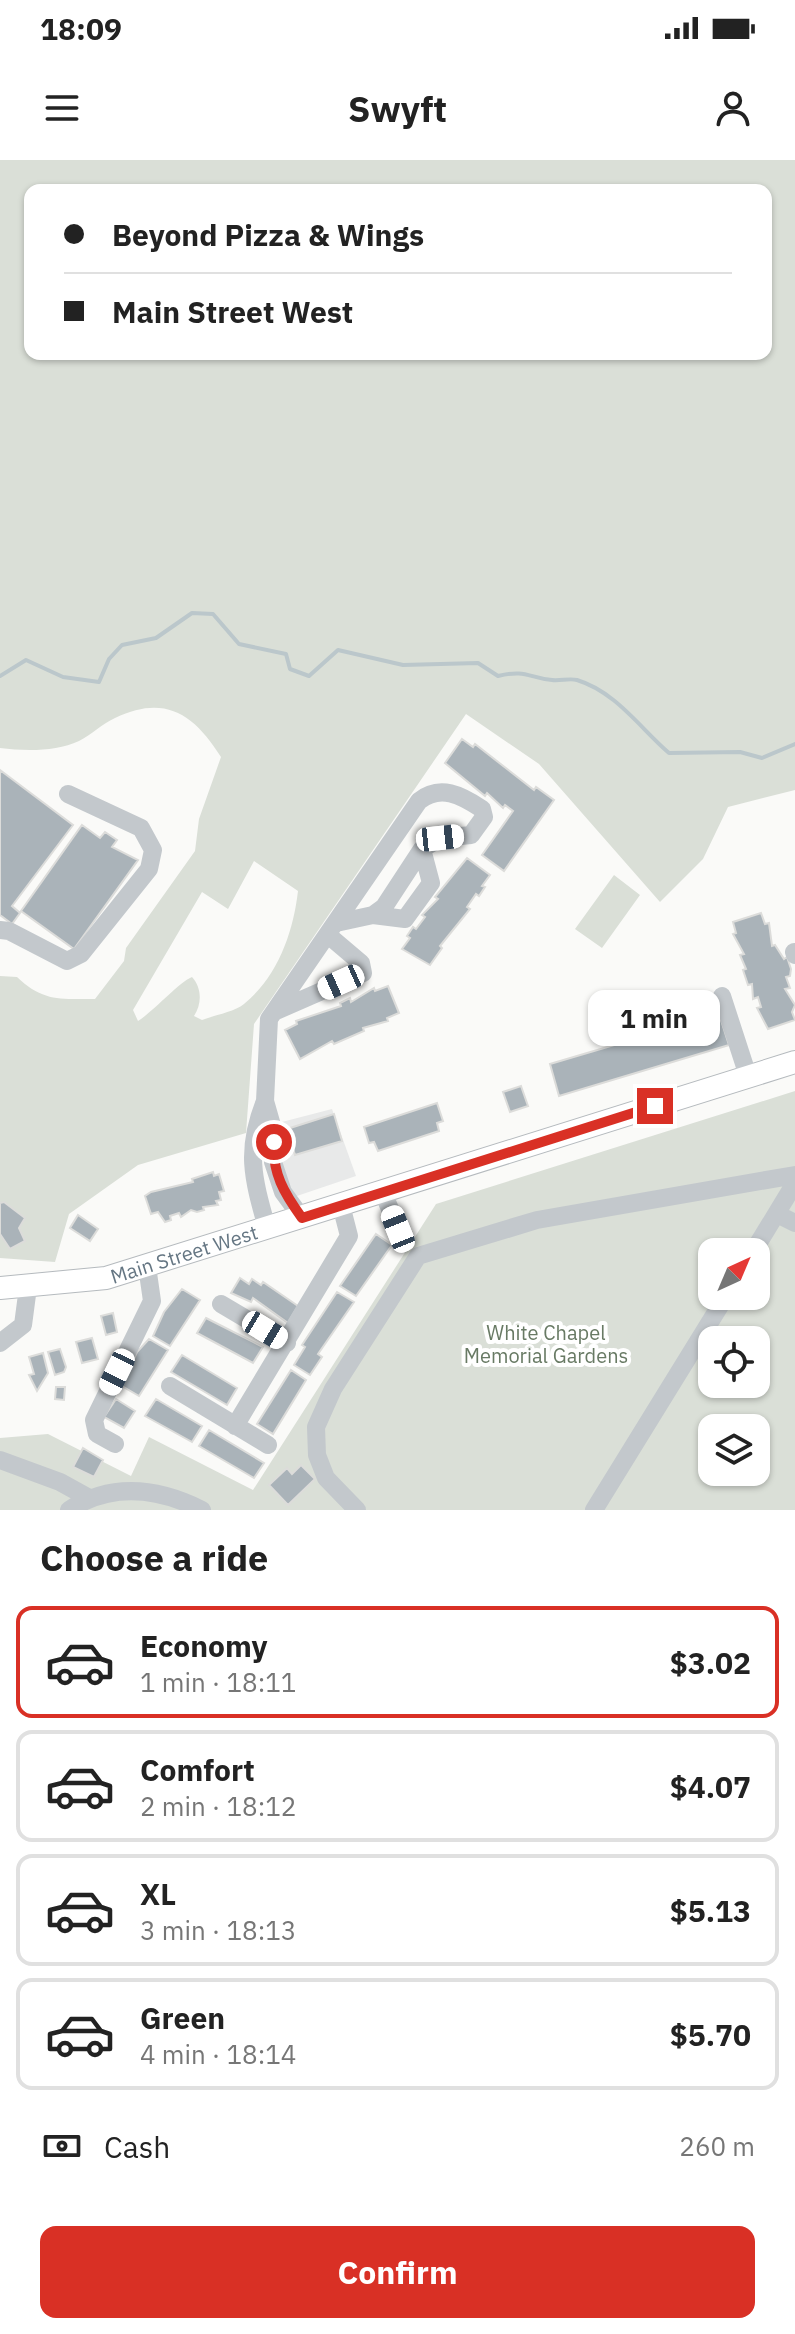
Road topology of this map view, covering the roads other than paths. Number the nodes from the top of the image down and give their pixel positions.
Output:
1 (437, 791) junction
2 (68, 794) dead end
3 (477, 817) dead end
4 (332, 929) junction
5 (0, 930) edge
6 (352, 970) dead end
7 (320, 992) junction
8 (722, 996) dead end
9 (274, 1012) junction
10 (795, 1062) edge
11 (748, 1076) junction
12 (265, 1101) junction
13 (795, 1175) edge
14 (795, 1183) edge
15 (383, 1192) junction
16 (341, 1205) junction
17 (777, 1214) junction
18 (302, 1218) junction
19 (795, 1223) edge
20 (267, 1228) junction
21 (398, 1229) dead end
22 (762, 1238) edge
23 (147, 1266) junction
24 (28, 1287) junction
25 (0, 1288) edge
26 (221, 1304) dead end
27 (717, 1310) edge
28 (0, 1343) edge
29 (287, 1343) junction
30 (170, 1386) dead end
31 (235, 1426) junction
32 (115, 1444) dead end
33 (268, 1445) dead end
34 (0, 1460) edge
35 (89, 1498) junction
36 (355, 1509) edge
37 (69, 1510) edge
38 (202, 1510) edge
39 (594, 1510) edge

1 - 3 street
1 - 4 street
1 - 4 street
2 - 5 street
4 - 7 street
4 - 9 street
6 - 7 street
7 - 9 street
8 - 11 street
9 - 12 street
10 - 11 main road, Main Street West
11 - 15 main road, Main Street West
12 - 18 street
12 - 20 street
13 - 36 street
14 - 17 street
15 - 16 main road, Main Street West
15 - 21 street
16 - 18 main road, Main Street West
16 - 29 street
17 - 19 street
17 - 22 street
18 - 20 main road, Main Street West
20 - 23 main road, Main Street West
23 - 24 main road, Main Street West
23 - 32 street
24 - 25 main road, Main Street West
24 - 28 street
26 - 29 street
27 - 39 street
29 - 31 street
30 - 31 street
31 - 33 street
34 - 35 street
35 - 37 street
35 - 38 street

